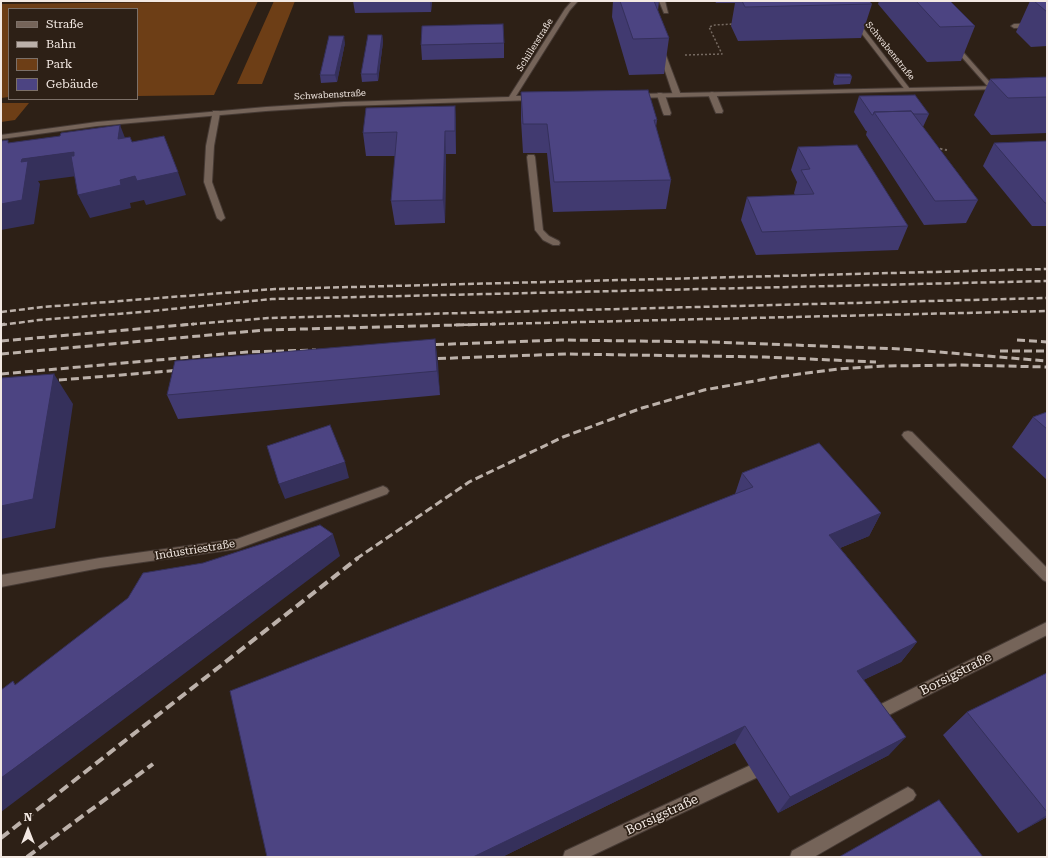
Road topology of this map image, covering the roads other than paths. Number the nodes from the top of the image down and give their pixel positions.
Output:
1 (575, 1) edge
2 (662, 1) edge
3 (666, 12) dead end
4 (851, 21) edge
5 (1014, 26) dead end
6 (1047, 26) edge
7 (949, 40) edge
8 (658, 43) edge
9 (1008, 87) edge
10 (992, 88) junction
11 (908, 90) junction
12 (712, 94) junction
13 (661, 95) junction
14 (676, 95) junction
15 (629, 96) edge
16 (543, 98) edge
17 (511, 99) junction
18 (719, 111) dead end
19 (216, 113) junction
20 (667, 113) dead end
21 (1, 137) edge
22 (531, 157) dead end
23 (221, 218) dead end
24 (556, 243) dead end
25 (908, 436) dead end
26 (383, 491) dead end
27 (1047, 576) edge
28 (1, 581) edge
29 (1047, 628) edge
30 (865, 720) edge
31 (753, 772) dead end
32 (908, 795) dead end
33 (571, 857) edge
34 (798, 857) edge

1 - 17 street, Schillerstraße
2 - 3 street
4 - 11 street, Schwabenstraße
5 - 6 street
7 - 10 street
8 - 14 street
9 - 10 street, Schwabenstraße
10 - 11 street, Schwabenstraße
11 - 12 street, Schwabenstraße
12 - 14 street, Schwabenstraße
12 - 18 street
13 - 14 street, Schwabenstraße
13 - 15 street, Schwabenstraße
13 - 20 street
16 - 17 street, Schwabenstraße
17 - 19 street, Schwabenstraße
19 - 21 street, Schwabenstraße
19 - 23 street
22 - 24 street
25 - 27 street
26 - 28 street, Industriestraße
29 - 30 street, Borsigstraße
31 - 33 street, Borsigstraße
32 - 34 street

